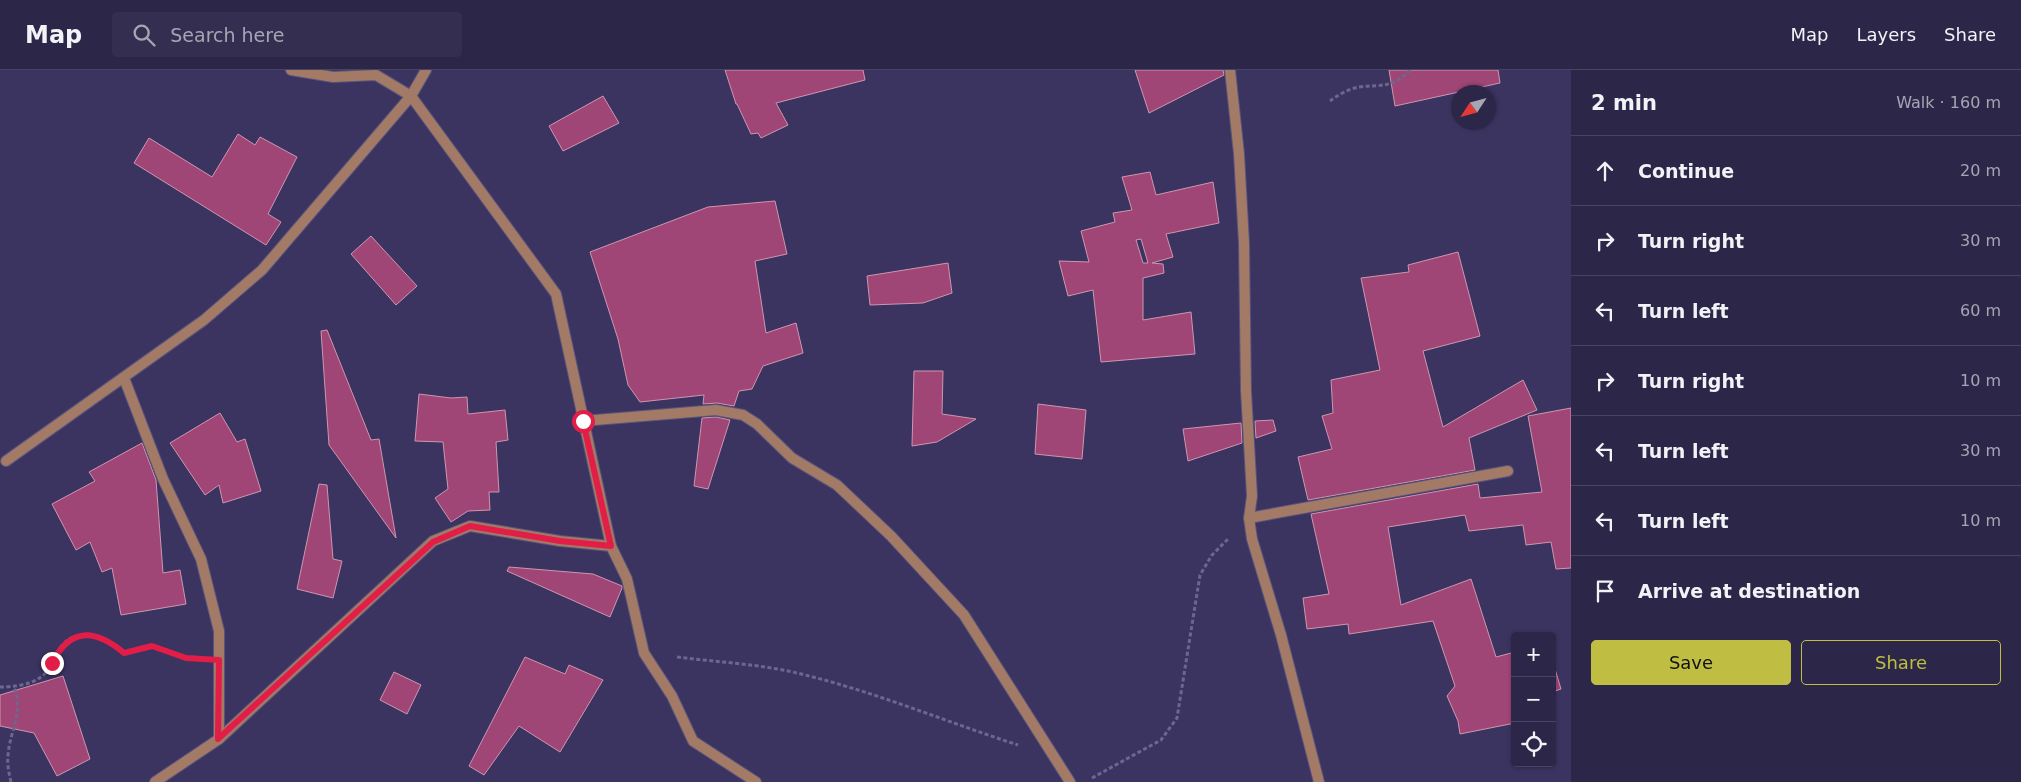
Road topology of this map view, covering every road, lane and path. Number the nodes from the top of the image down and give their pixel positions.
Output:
1 (291, 70) edge
2 (426, 70) edge
3 (1230, 70) edge
4 (1410, 70) edge
5 (411, 96) junction
6 (1330, 101) dead end
7 (124, 378) junction
8 (583, 421) junction
9 (6, 461) dead end
10 (1508, 471) dead end
11 (1249, 518) junction
12 (611, 546) junction
13 (644, 653) junction
14 (219, 660) junction
15 (0, 687) edge
16 (14, 687) junction
17 (218, 739) junction
18 (1054, 756) junction
19 (11, 782) edge
20 (155, 782) edge
21 (756, 782) edge
22 (1070, 782) edge
23 (1085, 782) edge
24 (1319, 782) edge

1 - 5 street
2 - 5 street
3 - 11 street
4 - 6 path
5 - 7 street
5 - 8 street
7 - 9 street
7 - 14 street
8 - 12 street
8 - 18 street
10 - 11 street
11 - 23 path
11 - 24 street
12 - 13 street
12 - 17 street
13 - 18 path
13 - 21 street
14 - 16 path
14 - 17 street
15 - 16 path
16 - 19 path
17 - 20 street
18 - 22 street

